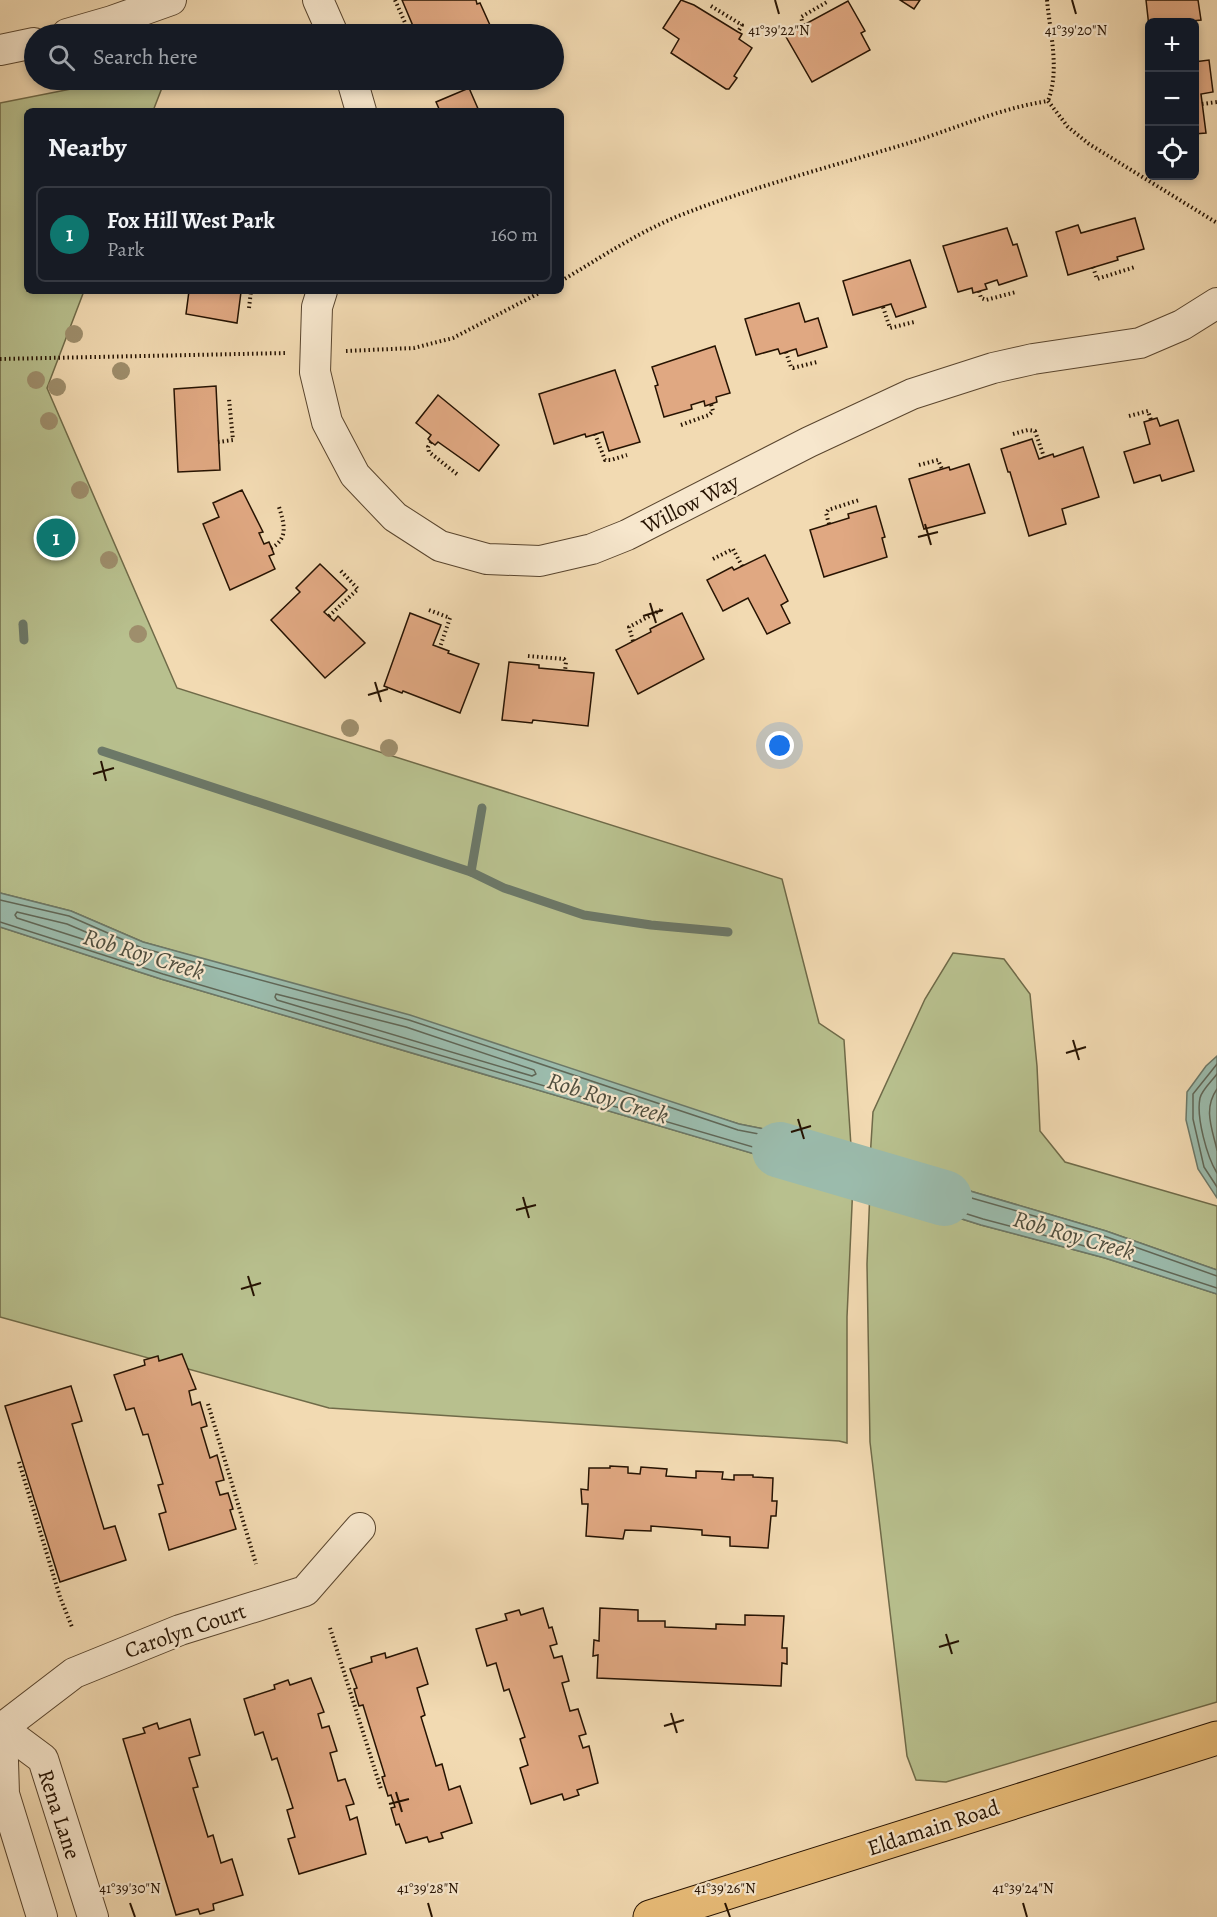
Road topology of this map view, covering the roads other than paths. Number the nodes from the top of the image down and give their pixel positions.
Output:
1 (171, 0) edge
2 (318, 0) edge
3 (102, 24) edge
4 (329, 24) edge
5 (24, 45) edge
6 (0, 50) edge
7 (355, 90) edge
8 (360, 108) edge
9 (321, 294) edge
10 (1217, 303) edge
11 (360, 1528) dead end
12 (1, 1728) edge
13 (1217, 1738) edge
14 (42, 1917) edge
15 (93, 1917) edge
16 (650, 1917) edge

1 - 3 street
2 - 4 street
5 - 6 street
7 - 8 street
9 - 10 street, Willow Way
11 - 12 street, Carolyn Court
12 - 14 street, Rena Lane
12 - 15 street, Rena Lane
13 - 16 main road, Eldamain Road

